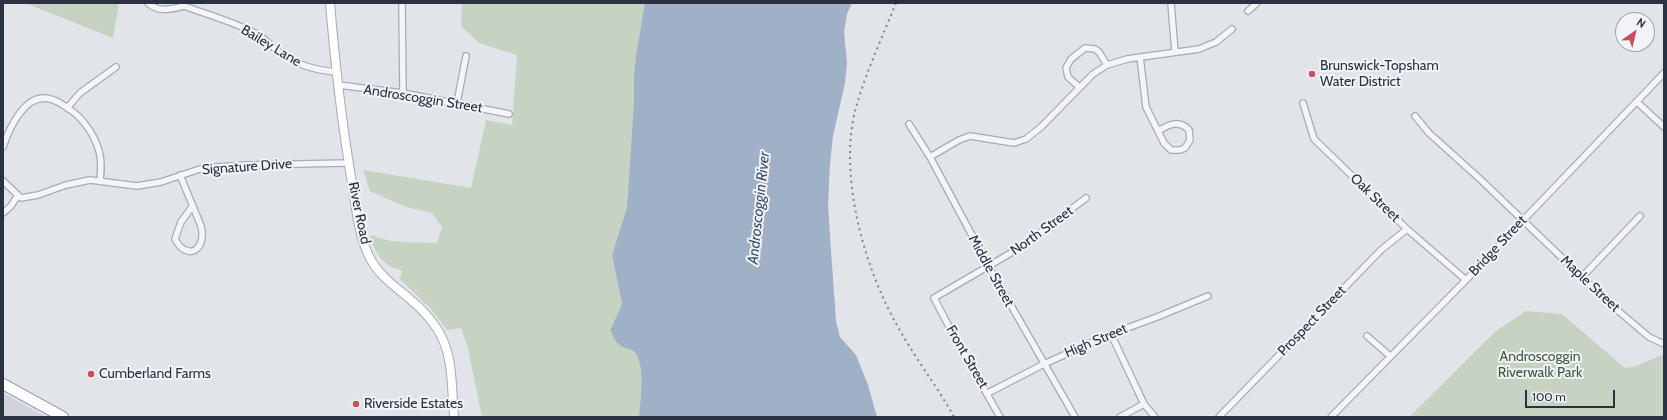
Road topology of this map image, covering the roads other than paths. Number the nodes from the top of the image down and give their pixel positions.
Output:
1 (148, 3) edge
2 (330, 3) edge
3 (402, 3) edge
4 (1171, 3) edge
5 (1257, 3) edge
6 (183, 5) edge
7 (1248, 11) dead end
8 (1232, 29) dead end
9 (1175, 52) junction
10 (466, 56) dead end
11 (1140, 57) junction
12 (1106, 65) junction
13 (116, 66) dead end
14 (336, 72) junction
15 (1664, 73) edge
16 (338, 85) junction
17 (1079, 87) junction
18 (403, 93) junction
19 (1637, 102) junction
20 (1303, 103) dead end
21 (457, 104) junction
22 (67, 108) junction
23 (509, 114) dead end
24 (1415, 116) dead end
25 (909, 124) dead end
26 (1664, 126) edge
27 (1158, 131) junction
28 (3, 147) edge
29 (930, 157) junction
30 (349, 163) junction
31 (180, 175) junction
32 (3, 181) edge
33 (100, 181) junction
34 (18, 195) junction
35 (1086, 198) dead end
36 (192, 207) junction
37 (3, 214) edge
38 (1640, 216) dead end
39 (1522, 221) junction
40 (1407, 229) junction
41 (989, 267) junction
42 (1582, 277) junction
43 (1466, 280) junction
44 (1208, 296) dead end
45 (934, 298) joint
46 (1111, 334) junction
47 (1367, 336) dead end
48 (1663, 342) edge
49 (1390, 356) junction
50 (1044, 364) junction
51 (3, 384) edge
52 (988, 393) junction
53 (1144, 404) junction
54 (63, 417) edge
55 (454, 417) edge
56 (1000, 417) edge
57 (1075, 417) edge
58 (1120, 417) edge
59 (1155, 417) edge
60 (1219, 417) edge
61 (1331, 417) edge

1 - 6 street, Bailey Lane
2 - 14 street, River Road
3 - 18 street
4 - 9 street
5 - 7 street
6 - 14 street, Bailey Lane
8 - 9 street
9 - 11 street
10 - 21 street
11 - 12 street
11 - 27 street
12 - 17 street
12 - 17 street
13 - 22 street
14 - 16 street, River Road
15 - 19 street, Bridge Street
16 - 18 street, Androscoggin Street
16 - 30 street, River Road
17 - 29 street
18 - 21 street, Androscoggin Street
19 - 26 street
19 - 39 street, Bridge Street
20 - 40 street, Oak Street
21 - 23 street, Androscoggin Street
22 - 28 street
22 - 33 street
24 - 39 street, Maple Street
25 - 29 street, Middle Street
27 - 27 street
29 - 41 street, Middle Street
30 - 31 street, Signature Drive
30 - 55 street, River Road
31 - 33 street, Signature Drive
31 - 36 street
32 - 34 street
33 - 34 street, Signature Drive
34 - 37 street
35 - 41 street, North Street
36 - 36 street
38 - 42 street
39 - 42 street, Maple Street
39 - 43 street, Bridge Street
40 - 43 street, Oak Street
40 - 60 street, Prospect Street
41 - 45 street, North Street
41 - 50 street, Middle Street
42 - 48 street, Maple Street
43 - 49 street, Bridge Street
44 - 46 street, High Street
45 - 52 street, Front Street
46 - 50 street, High Street
46 - 53 street
47 - 49 street
49 - 61 street, Bridge Street
50 - 52 street, High Street
50 - 57 street, Middle Street
51 - 54 highway
52 - 56 street, Front Street
53 - 58 street
53 - 59 street

